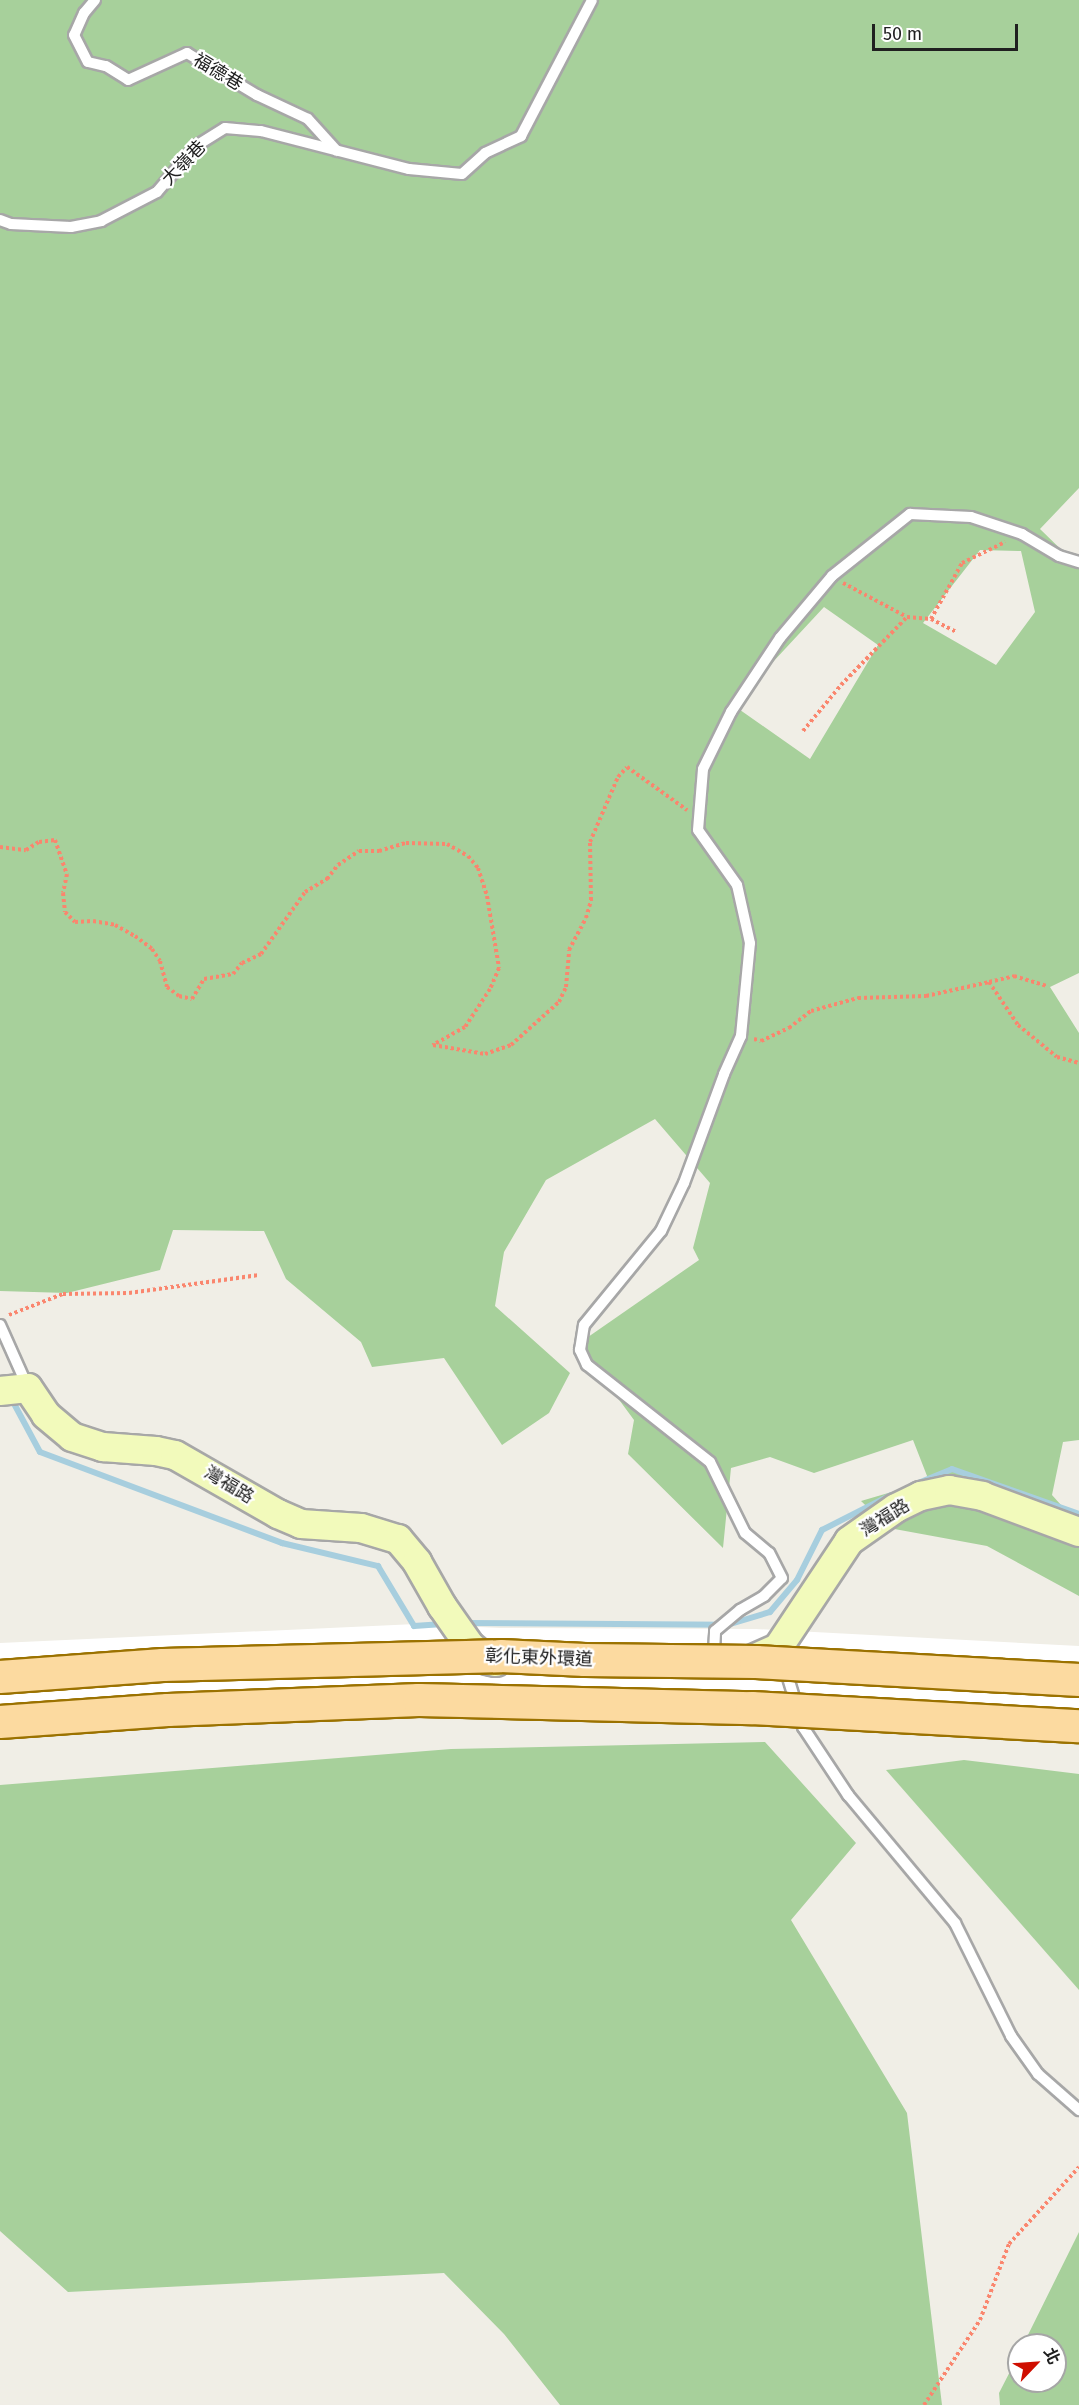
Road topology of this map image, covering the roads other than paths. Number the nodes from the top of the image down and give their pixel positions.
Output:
1 (95, 0) edge
2 (592, 0) edge
3 (337, 152) junction
4 (0, 220) edge
5 (1079, 562) edge
6 (0, 1325) edge
7 (28, 1388) junction
8 (0, 1391) edge
9 (1079, 1532) edge
10 (442, 1606) junction
11 (778, 1648) junction
12 (714, 1652) junction
13 (0, 1659) edge
14 (1079, 1660) edge
15 (0, 1677) edge
16 (1079, 1680) edge
17 (0, 1702) edge
18 (1079, 1706) edge
19 (0, 1722) edge
20 (1079, 1726) edge
21 (1079, 2110) edge

1 - 3 lane, 福德巷
2 - 3 lane, 大嶺巷
3 - 4 lane, 大嶺巷
5 - 12 lane
6 - 7 lane
7 - 8 street
7 - 10 street, 灣福路
9 - 11 street, 灣福路
10 - 11 street, 灣福路
10 - 12 street, 灣福路
11 - 12 street, 灣福路
11 - 21 lane
13 - 14 main road
15 - 16 main road, 彰化東外環道, bridge
17 - 18 main road, 彰化東外環道
19 - 20 main road, bridge

